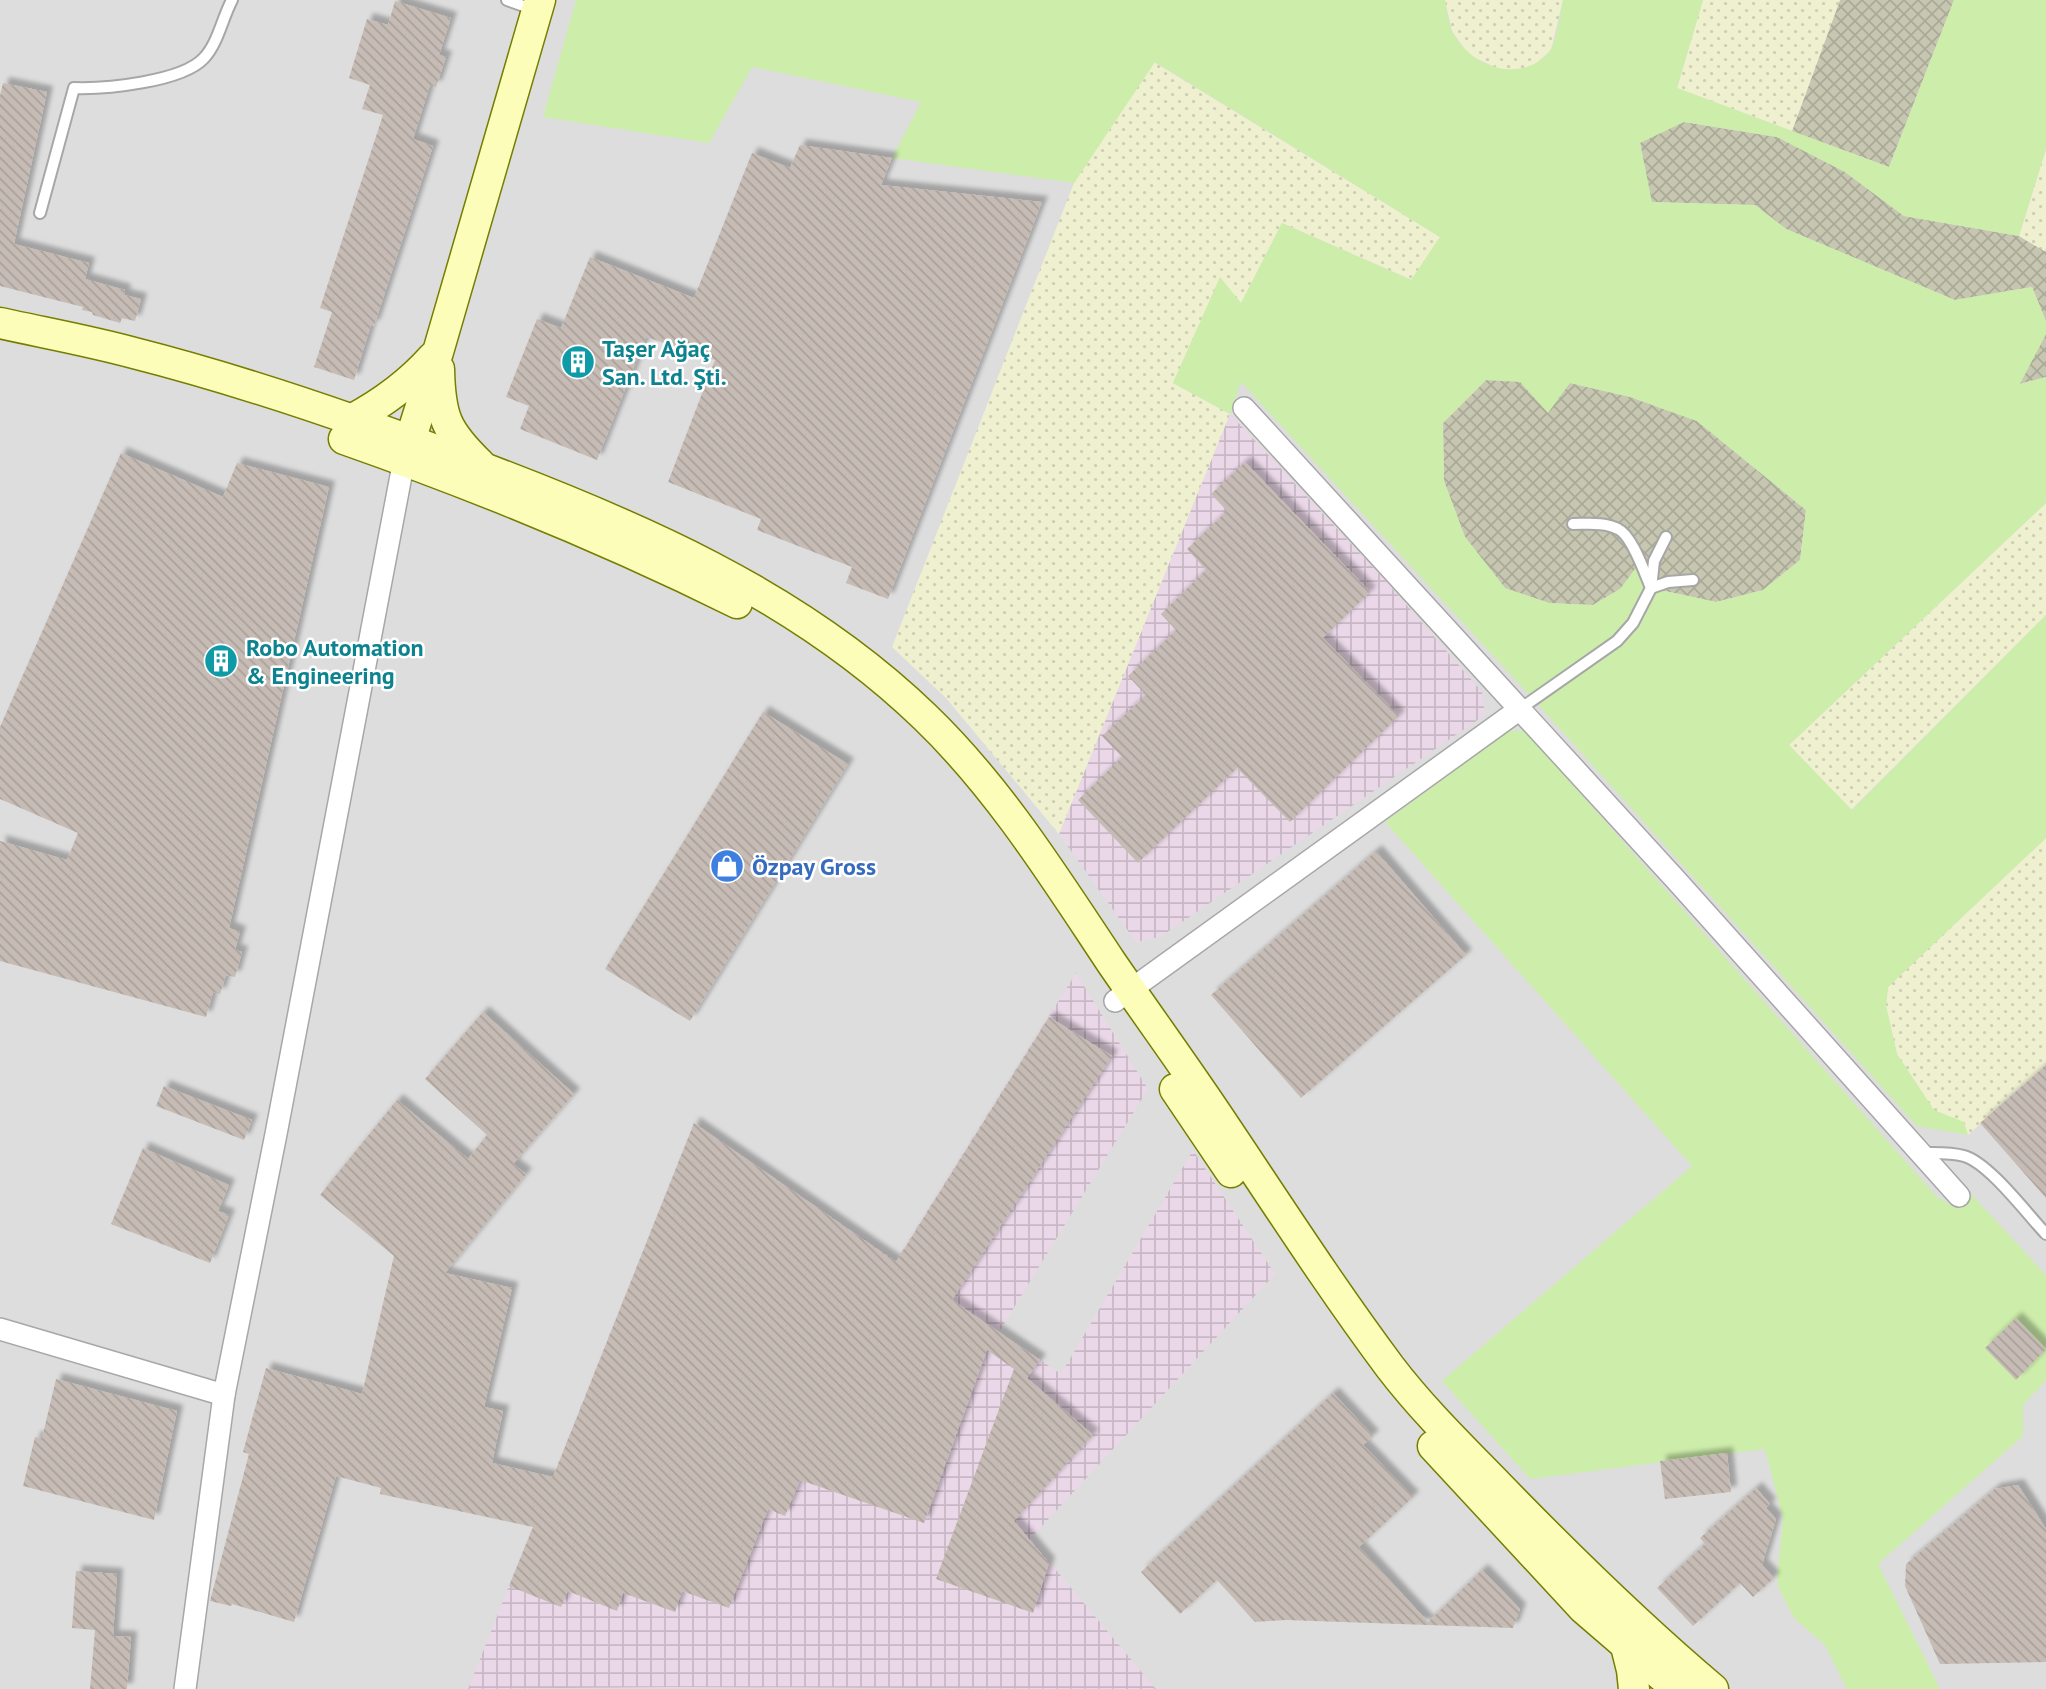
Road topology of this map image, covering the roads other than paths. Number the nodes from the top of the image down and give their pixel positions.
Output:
1 (232, 0) edge
2 (506, 0) edge
3 (539, 5) edge
4 (40, 213) dead end
5 (0, 323) edge
6 (0, 343) edge
7 (438, 352) junction
8 (1244, 408) dead end
9 (351, 420) junction
10 (407, 450) junction
11 (483, 468) junction
12 (1573, 524) dead end
13 (1666, 537) dead end
14 (1693, 580) dead end
15 (1651, 588) junction
16 (1520, 709) junction
17 (1122, 995) junction
18 (1921, 1153) junction
19 (1959, 1196) dead end
20 (2046, 1234) edge
21 (0, 1329) edge
22 (224, 1395) junction
23 (1626, 1646) junction
24 (185, 1689) edge
25 (1634, 1689) edge
26 (1677, 1689) edge
27 (1713, 1689) edge

1 - 4 lane
2 - 3 lane
3 - 7 main road
5 - 9 main road
6 - 10 main road
7 - 9 main road
7 - 10 main road
7 - 11 main road
8 - 16 street
9 - 10 main road
10 - 11 main road
10 - 17 main road
10 - 22 street
11 - 17 main road
12 - 15 lane
13 - 15 lane
14 - 15 lane
15 - 16 lane
16 - 17 street
16 - 18 street
17 - 23 main road
17 - 27 main road
18 - 19 street
18 - 20 lane
21 - 22 street
22 - 24 street
23 - 25 main road
23 - 26 main road

